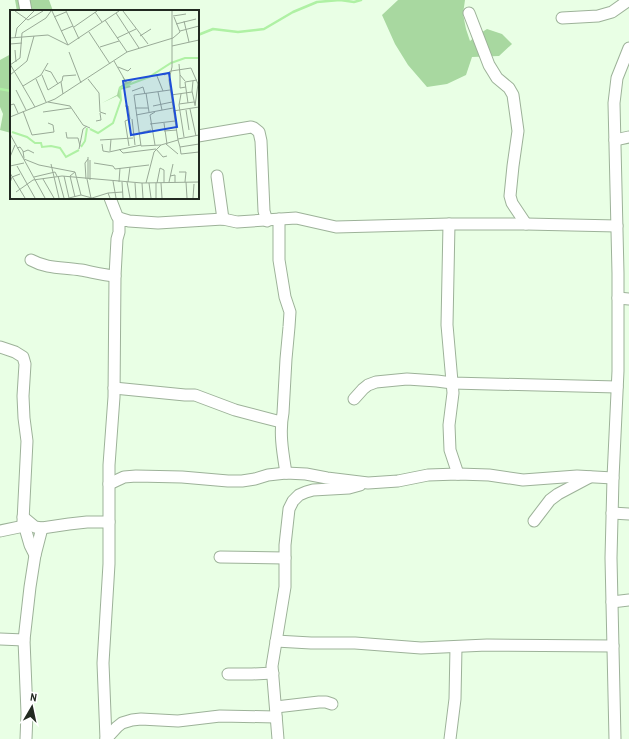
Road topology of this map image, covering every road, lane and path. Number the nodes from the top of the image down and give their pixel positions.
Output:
1 (24, 0) edge
2 (629, 0) edge
3 (26, 10) edge
4 (469, 13) dead end
5 (562, 18) dead end
6 (629, 49) edge
7 (199, 136) edge
8 (629, 137) edge
9 (615, 140) junction
10 (217, 176) dead end
11 (110, 199) edge
12 (119, 218) junction
13 (223, 219) junction
14 (279, 219) junction
15 (266, 221) junction
16 (449, 224) junction
17 (526, 224) junction
18 (617, 226) junction
19 (32, 260) dead end
20 (115, 276) junction
21 (624, 298) edge
22 (0, 347) edge
23 (624, 371) edge
24 (452, 383) junction
25 (617, 387) junction
26 (114, 388) junction
27 (354, 399) dead end
28 (281, 422) junction
29 (286, 473) junction
30 (458, 474) junction
31 (590, 477) junction
32 (613, 478) junction
33 (368, 483) junction
34 (109, 484) junction
35 (612, 513) junction
36 (629, 514) edge
37 (24, 521) junction
38 (534, 521) dead end
39 (109, 522) junction
40 (42, 528) junction
41 (0, 531) edge
42 (36, 555) junction
43 (220, 557) dead end
44 (285, 558) junction
45 (629, 600) edge
46 (612, 602) junction
47 (0, 639) edge
48 (24, 640) junction
49 (276, 641) junction
50 (614, 646) junction
51 (456, 647) junction
52 (273, 673) junction
53 (228, 674) dead end
54 (332, 704) dead end
55 (276, 712) junction
56 (26, 739) edge
57 (106, 739) edge
58 (278, 739) edge
59 (450, 739) edge
60 (615, 739) edge

1 - 3 street
2 - 5 street
4 - 17 street
6 - 9 street
7 - 15 street
8 - 9 street
9 - 18 street
10 - 13 street
11 - 12 street
12 - 13 street
12 - 20 street
13 - 15 street
14 - 15 street
14 - 16 street
14 - 28 street
16 - 17 street
16 - 24 street
17 - 18 street
18 - 21 street
19 - 20 street
20 - 26 street
21 - 23 street
22 - 37 street
23 - 25 street
24 - 25 street
24 - 27 street
24 - 30 street
25 - 32 street
26 - 28 street
26 - 34 street
28 - 29 street
29 - 33 street
29 - 34 street
30 - 31 street
30 - 33 street
31 - 32 street
31 - 38 street
32 - 35 street
33 - 44 street
34 - 39 street
35 - 36 street
35 - 46 street
37 - 40 street
37 - 41 street
37 - 42 street
39 - 40 street
39 - 57 street
40 - 42 street
42 - 48 street
43 - 44 street
44 - 49 street
45 - 46 street
46 - 50 street
47 - 48 street
48 - 56 street
49 - 51 street
49 - 52 street
50 - 51 street
50 - 60 street
51 - 59 street
52 - 53 street
52 - 55 street
54 - 55 street
55 - 57 street
55 - 58 street

